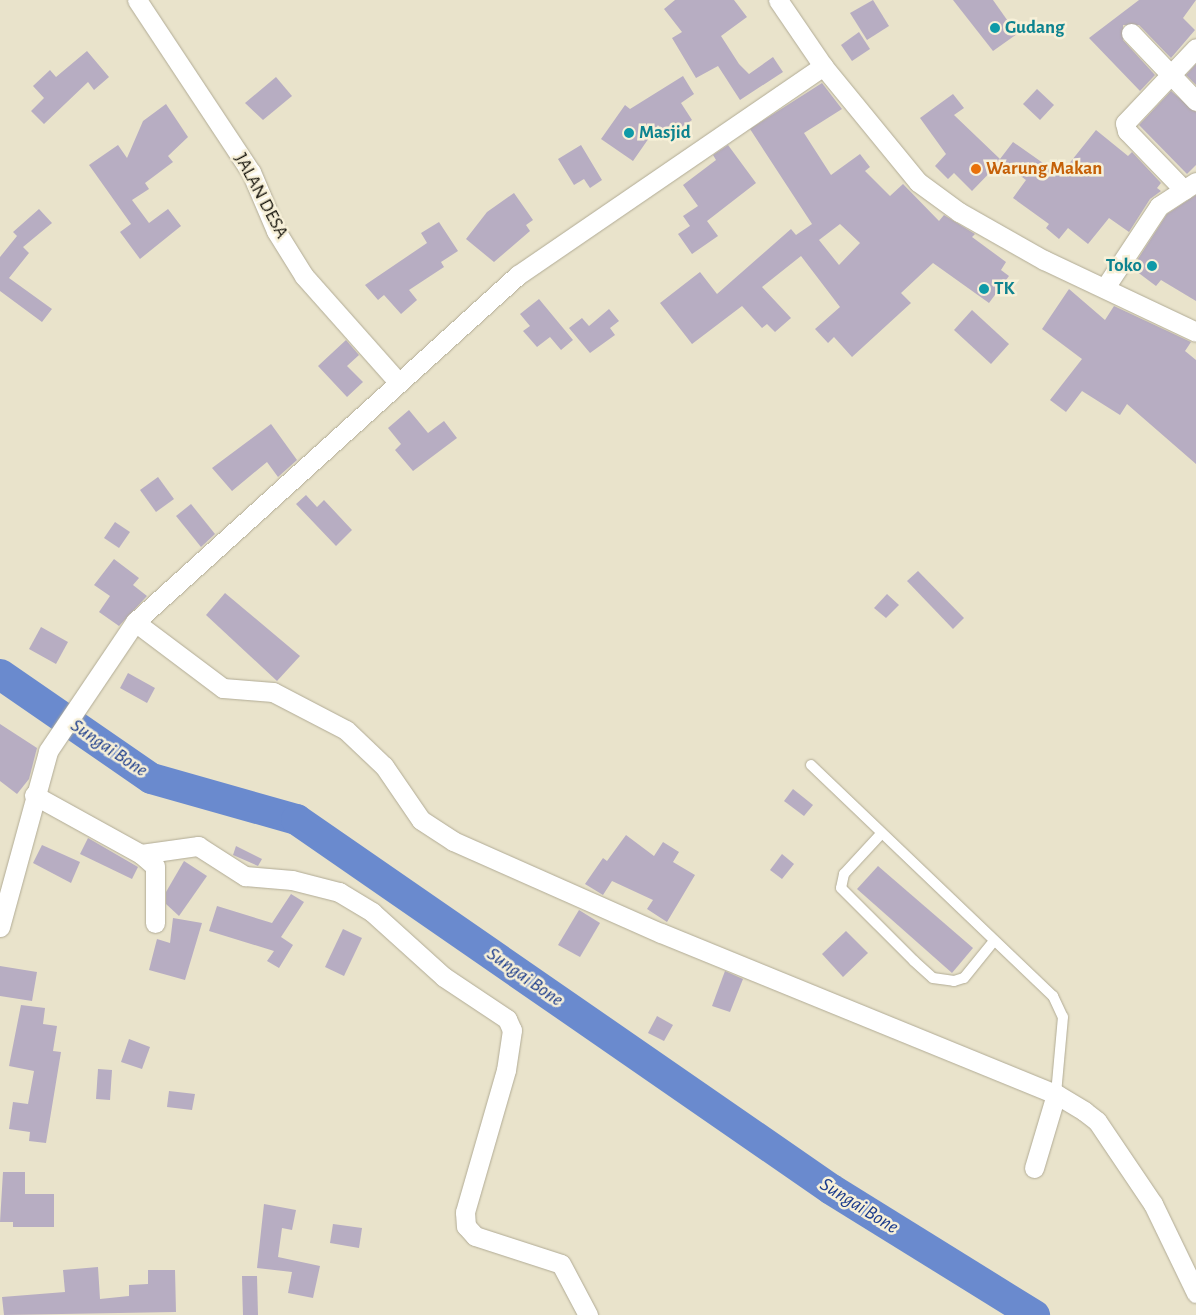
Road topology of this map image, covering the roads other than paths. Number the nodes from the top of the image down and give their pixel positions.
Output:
1 (137, 0) edge
2 (778, 0) edge
3 (1131, 33) dead end
4 (1196, 48) edge
5 (824, 66) junction
6 (1171, 73) junction
7 (1196, 101) edge
8 (1190, 186) edge
9 (1106, 286) junction
10 (1196, 332) edge
11 (398, 382) junction
12 (135, 622) junction
13 (811, 765) dead end
14 (34, 795) junction
15 (880, 835) junction
16 (141, 854) junction
17 (155, 923) dead end
18 (0, 927) edge
19 (994, 941) junction
20 (1056, 1094) junction
21 (1034, 1168) dead end
22 (1196, 1293) edge
23 (588, 1315) edge

1 - 11 street, JALAN DESA
2 - 5 street
3 - 6 street
4 - 6 street
5 - 9 street
5 - 11 street
6 - 7 street
6 - 8 street
8 - 9 street
9 - 10 street
11 - 12 street
12 - 14 street
12 - 20 street
13 - 15 lane
14 - 16 street
14 - 18 street
15 - 19 lane
15 - 19 lane
16 - 17 street
16 - 23 street
19 - 20 lane
20 - 21 street
20 - 22 street

